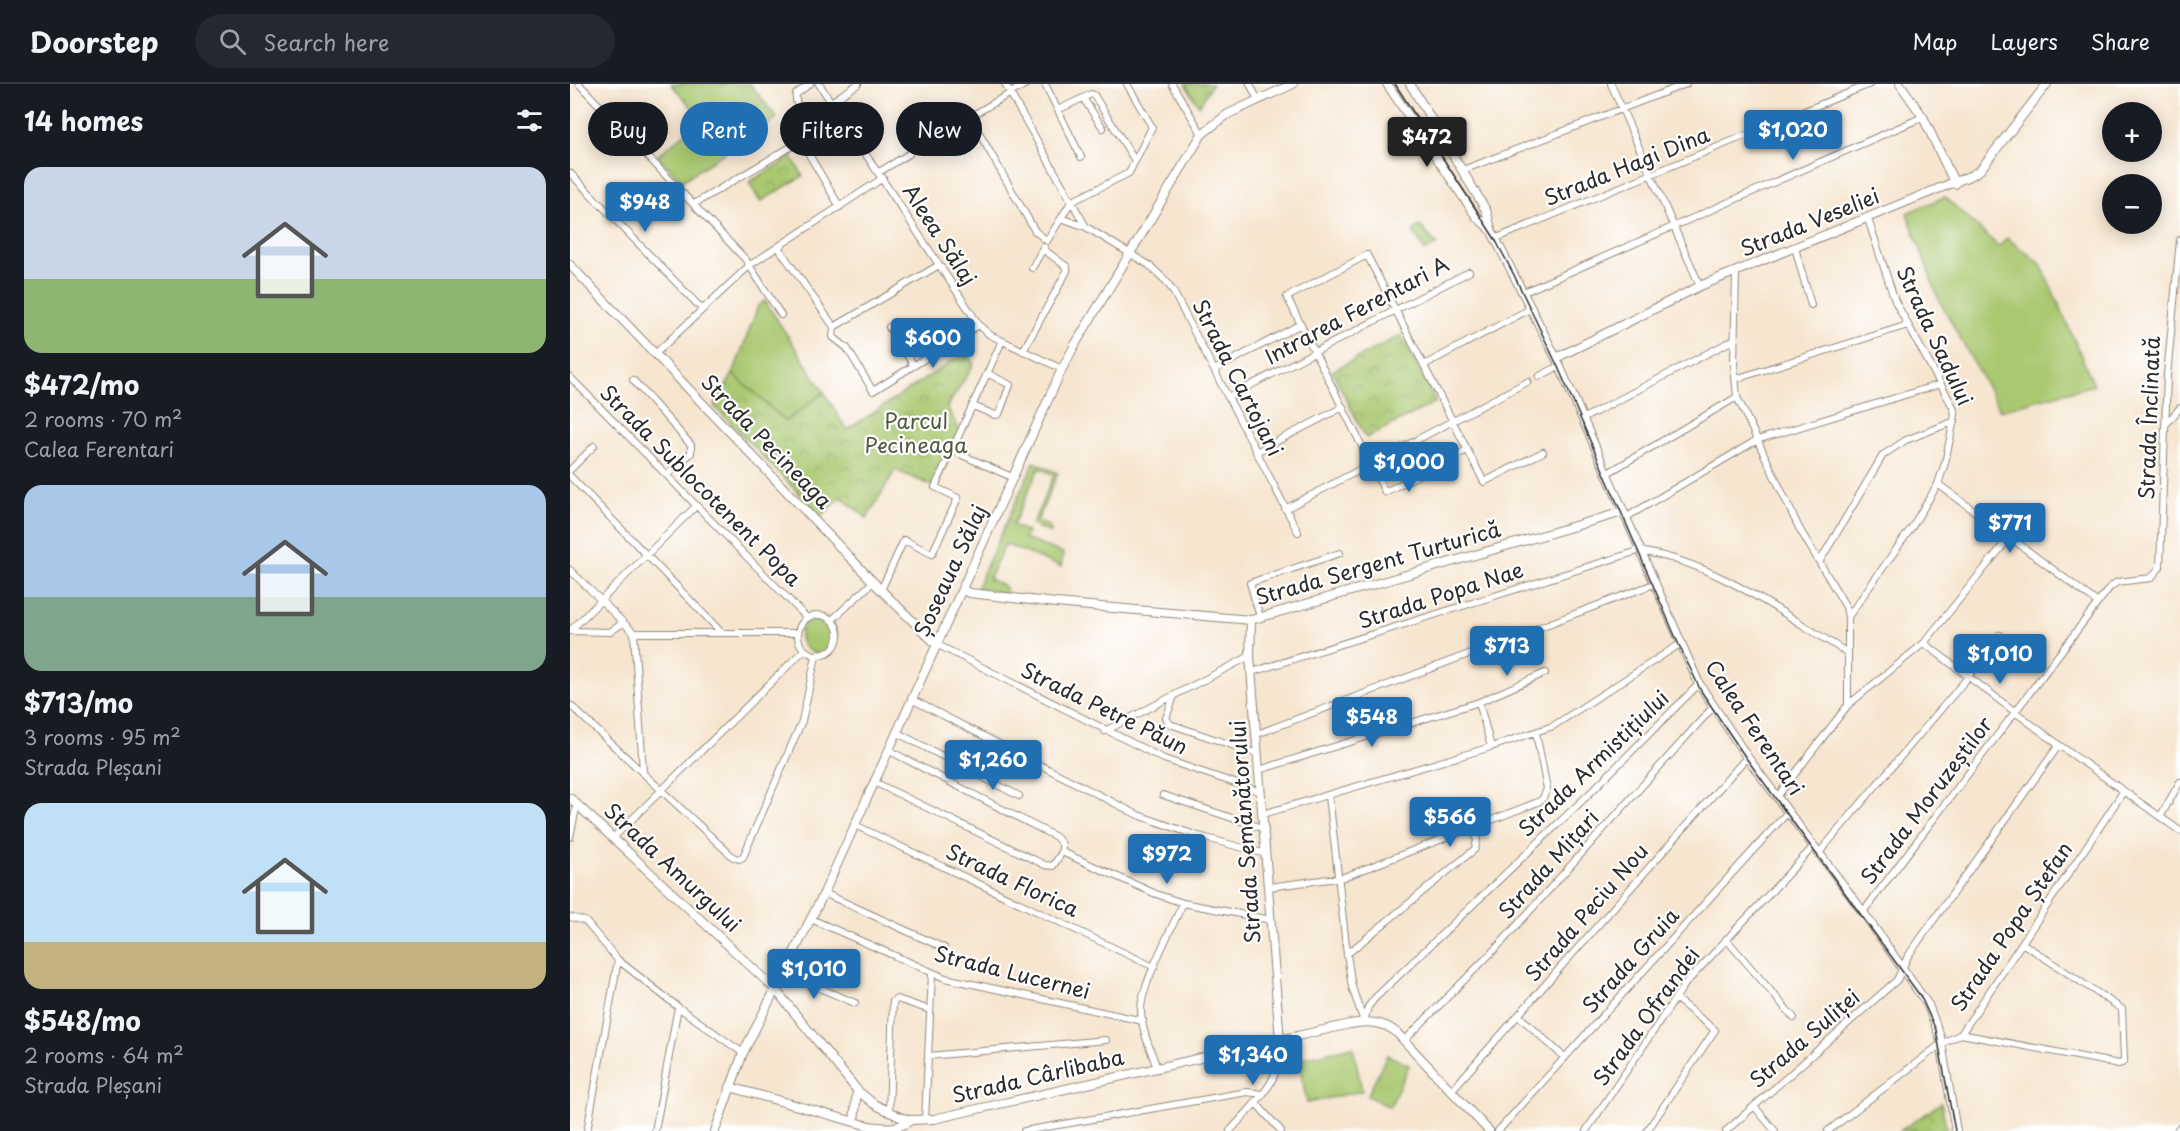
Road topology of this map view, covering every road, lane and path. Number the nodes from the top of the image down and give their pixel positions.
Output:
1 (579, 84) edge
2 (810, 84) edge
3 (819, 84) edge
4 (858, 84) edge
5 (1005, 84) edge
6 (1026, 84) edge
7 (1045, 84) edge
8 (1127, 84) edge
9 (1172, 84) edge
10 (1250, 84) edge
11 (1293, 84) edge
12 (1388, 84) edge
13 (1410, 84) edge
14 (1611, 84) edge
15 (1686, 84) edge
16 (1870, 84) edge
17 (1900, 84) edge
18 (2048, 84) edge
19 (1011, 93) junction
20 (1083, 98) junction
21 (1258, 100) junction
22 (797, 102) edge
23 (831, 102) joint
24 (1622, 109) junction
25 (982, 110) edge
26 (1058, 110) junction
27 (1923, 117) junction
28 (1103, 128) dead end
29 (1203, 134) junction
30 (982, 138) edge
31 (780, 153) edge
32 (810, 156) edge
33 (868, 156) edge
34 (906, 156) edge
35 (1081, 157) dead end
36 (1135, 161) junction
37 (1463, 170) junction
38 (570, 173) edge
39 (1651, 174) junction
40 (881, 175) junction
41 (1955, 183) junction
42 (1071, 202) junction
43 (693, 204) junction
44 (840, 207) junction
45 (1061, 218) junction
46 (1868, 219) junction
47 (1674, 226) junction
48 (1086, 227) junction
49 (1495, 235) junction
50 (2180, 240) edge
51 (1047, 241) junction
52 (778, 247) junction
53 (1796, 248) junction
54 (1043, 249) junction
55 (1130, 253) junction
56 (570, 265) edge
57 (750, 265) junction
58 (939, 265) junction
59 (1032, 268) dead end
60 (1469, 272) dead end
61 (1736, 272) junction
62 (1700, 286) junction
63 (1524, 292) junction
64 (1812, 305) dead end
65 (1532, 308) junction
66 (702, 309) junction
67 (1395, 310) junction
68 (781, 315) dead end
69 (1300, 324) junction
70 (980, 325) junction
71 (1908, 325) junction
72 (834, 327) junction
73 (889, 327) dead end
74 (1735, 339) junction
75 (1002, 341) junction
76 (1023, 351) junction
77 (656, 352) junction
78 (1315, 352) junction
79 (1557, 362) junction
80 (1424, 365) junction
81 (914, 366) junction
82 (1062, 369) junction
83 (1214, 369) junction
84 (987, 373) junction
85 (1539, 376) tunnel mouth
86 (570, 377) edge
87 (1735, 379) junction
88 (633, 380) dead end
89 (1527, 382) tunnel mouth
90 (1941, 384) junction
91 (1737, 396) junction
92 (1228, 397) junction
93 (973, 405) junction
94 (1342, 407) junction
95 (2180, 408) edge
96 (1582, 419) junction
97 (1954, 421) junction
98 (1452, 422) junction
99 (2166, 424) junction
100 (1757, 440) junction
101 (594, 446) dead end
102 (1467, 450) junction
103 (953, 451) junction
104 (1256, 452) junction
105 (1543, 453) dead end
106 (1371, 464) junction
107 (570, 470) edge
108 (1606, 474) junction
109 (667, 475) junction
110 (570, 476) edge
111 (1014, 478) junction
112 (1938, 484) junction
113 (696, 506) junction
114 (1285, 509) junction
115 (1624, 515) junction
116 (1298, 532) dead end
117 (2009, 538) junction
118 (1640, 552) junction
119 (1340, 553) dead end
120 (647, 556) junction
121 (1820, 561) junction
122 (2161, 562) joint
123 (570, 570) edge
124 (873, 582) junction
125 (1654, 584) junction
126 (881, 590) junction
127 (962, 590) junction
128 (601, 601) junction
129 (2097, 603) junction
130 (1260, 617) junction
131 (1848, 617) junction
132 (807, 618) junction
133 (832, 620) junction
134 (1251, 620) junction
135 (623, 623) junction
136 (570, 631) edge
137 (634, 633) junction
138 (722, 633) junction
139 (798, 633) junction
140 (2000, 635) dead end
141 (1924, 643) junction
142 (936, 644) junction
143 (1680, 644) junction
144 (804, 650) junction
145 (1848, 653) junction
146 (816, 656) junction
147 (1250, 656) junction
148 (1252, 672) junction
149 (1545, 673) dead end
150 (1969, 676) junction
151 (1699, 684) junction
152 (1174, 696) junction
153 (911, 699) junction
154 (1479, 702) junction
155 (570, 705) edge
156 (1848, 705) junction
157 (1713, 706) junction
158 (2016, 712) junction
159 (1105, 731) junction
160 (896, 732) junction
161 (1536, 733) junction
162 (1257, 734) junction
163 (2059, 745) junction
164 (1491, 747) junction
165 (888, 750) junction
166 (1258, 754) junction
167 (1748, 757) junction
168 (1259, 770) junction
169 (643, 771) junction
170 (874, 782) junction
171 (2180, 782) edge
172 (662, 790) junction
173 (1262, 792) junction
174 (2123, 792) junction
175 (1163, 795) dead end
176 (1019, 796) dead end
177 (1329, 796) junction
178 (1777, 797) junction
179 (570, 798) edge
180 (577, 804) junction
181 (1788, 812) junction
182 (1263, 814) junction
183 (2160, 817) junction
184 (855, 825) junction
185 (1472, 827) junction
186 (1265, 829) junction
187 (2180, 831) edge
188 (570, 837) edge
189 (614, 837) junction
190 (1815, 850) junction
191 (1062, 852) junction
192 (1266, 854) junction
193 (1338, 879) junction
194 (1269, 887) junction
195 (824, 892) junction
196 (1182, 903) junction
197 (1863, 912) junction
198 (570, 917) edge
199 (812, 919) junction
200 (1271, 920) junction
201 (1726, 939) junction
202 (2022, 943) junction
203 (944, 948) dead end
204 (1347, 954) junction
205 (618, 960) junction
206 (1154, 967) junction
207 (1904, 969) junction
208 (784, 973) junction
209 (932, 973) junction
210 (775, 989) junction
211 (1676, 998) junction
212 (855, 1003) dead end
213 (678, 1007) junction
214 (930, 1010) junction
215 (1519, 1016) junction
216 (1794, 1018) dead end
217 (1143, 1021) junction
218 (1360, 1023) junction
219 (1961, 1034) junction
220 (1106, 1040) dead end
221 (1280, 1041) junction
222 (1404, 1041) junction
223 (1941, 1044) junction
224 (743, 1053) junction
225 (928, 1056) junction
226 (1566, 1058) junction
227 (1157, 1068) junction
228 (730, 1087) junction
229 (856, 1090) junction
230 (1451, 1091) junction
231 (1262, 1094) junction
232 (1255, 1102) junction
233 (1754, 1106) junction
234 (889, 1113) junction
235 (911, 1120) junction
236 (926, 1120) junction
237 (854, 1122) junction
238 (1232, 1130) edge
239 (587, 1131) edge
240 (655, 1131) edge
241 (715, 1131) edge
242 (1024, 1131) edge
243 (1281, 1131) edge
244 (1488, 1131) edge
245 (1498, 1131) edge
246 (1587, 1131) edge
247 (1647, 1131) edge
248 (1726, 1131) edge
249 (1775, 1131) edge
250 (1828, 1131) edge
251 (1956, 1131) edge

1 - 43 street
2 - 22 street
3 - 23 street, Aleea Sălaj
4 - 23 street
5 - 19 street
6 - 19 street
7 - 26 street
8 - 36 street
9 - 29 street
10 - 21 street
11 - 21 street, Șoseaua Sălaj
12 - 49 main road, Calea Ferentari
13 - 37 main road, Calea Ferentari
14 - 24 street
15 - 24 street
16 - 39 street, Strada Hagi Dina
17 - 27 street
18 - 41 street, Strada Veseliei
19 - 25 street
19 - 42 street
20 - 26 street
20 - 28 street
20 - 36 street
21 - 29 street, Șoseaua Sălaj
24 - 37 street
24 - 39 street
26 - 35 street
27 - 41 street
27 - 47 street
29 - 55 street, Șoseaua Sălaj
30 - 51 street
31 - 43 street
32 - 44 street
33 - 40 street, Aleea Sălaj
34 - 40 street
36 - 42 street
37 - 49 main road, Calea Ferentari
38 - 66 street
39 - 47 street
39 - 49 street, Strada Hagi Dina
40 - 44 street
40 - 58 street, Aleea Sălaj
41 - 46 street, Strada Veseliei
42 - 45 street
42 - 48 street
43 - 57 street
44 - 52 street
45 - 48 street, Strada Cartojani
45 - 51 street
46 - 53 street, Strada Veseliei
46 - 71 street, Strada Sadului
47 - 62 street
47 - 63 street
48 - 55 street, Strada Cartojani
49 - 63 main road, Calea Ferentari
50 - 99 street, Strada Înclinată
51 - 54 street
52 - 57 street
52 - 72 street
53 - 61 street, Strada Veseliei
53 - 64 street
54 - 59 street
54 - 76 street
55 - 82 street, Șoseaua Sălaj
55 - 83 street, Strada Cartojani
56 - 77 street, Strada Pecineaga
57 - 66 street
57 - 68 street
58 - 70 street, Aleea Sălaj
58 - 72 street
60 - 67 street, Intrarea Ferentari A
61 - 62 street, Strada Veseliei
61 - 74 street
62 - 79 street, Strada Veseliei
63 - 65 main road, Calea Ferentari
65 - 79 main road, Calea Ferentari
65 - 80 street
66 - 77 street
67 - 69 street
67 - 78 street, Intrarea Ferentari A
67 - 80 street
69 - 78 street
69 - 83 street
70 - 75 street, Aleea Sălaj
70 - 81 street
71 - 87 street
71 - 90 street, Strada Sadului
72 - 81 street
73 - 81 street
74 - 87 street
74 - 96 street
75 - 76 street, Aleea Sălaj
75 - 84 street
76 - 82 street, Aleea Sălaj
77 - 124 street, Strada Pecineaga
78 - 92 street, Intrarea Ferentari A
78 - 94 street
79 - 85 street
79 - 96 main road, Calea Ferentari
80 - 98 street
82 - 111 street, Șoseaua Sălaj
83 - 92 street, Strada Cartojani
84 - 93 street
84 - 93 street
86 - 109 street, Strada Sublocotenent Popa
87 - 91 street
88 - 109 street
89 - 98 street
90 - 97 street, Strada Sadului
90 - 100 street, Strada Sergent Turturică
91 - 100 street
91 - 108 street
92 - 104 street, Strada Cartojani
93 - 103 street
94 - 104 street
94 - 106 street
95 - 99 street
96 - 108 main road, Calea Ferentari
97 - 112 street, Strada Sadului
97 - 121 street
98 - 102 street
98 - 106 street
99 - 122 street, Strada Înclinată
100 - 115 street, Strada Sergent Turturică
100 - 121 street
101 - 107 street
102 - 105 street
102 - 106 street
103 - 111 street
103 - 126 street
104 - 114 street, Strada Cartojani
106 - 114 street
108 - 115 main road, Calea Ferentari
109 - 113 street, Strada Sublocotenent Popa
110 - 120 street
111 - 127 street, Șoseaua Sălaj
112 - 117 street
112 - 131 street, Strada Sadului
113 - 120 street
113 - 132 street, Strada Sublocotenent Popa
114 - 116 street, Strada Cartojani
115 - 118 main road, Calea Ferentari
115 - 130 street, Strada Sergent Turturică
117 - 129 street
117 - 141 street
118 - 125 main road, Calea Ferentari
118 - 145 street
118 - 148 street, Strada Popa Nae
119 - 130 street
120 - 128 street
120 - 138 street
121 - 131 street
122 - 129 street, Strada Moruzeștilor
123 - 128 street
124 - 126 street, Strada Pecineaga
124 - 133 street
125 - 143 main road, Calea Ferentari
125 - 162 street
126 - 142 street, Strada Pecineaga
127 - 134 street, Strada Sergent Turturică
127 - 142 street, Șoseaua Sălaj
128 - 135 street
128 - 136 street
129 - 158 street, Strada Moruzeștilor
130 - 134 street, Strada Sergent Turturică
131 - 145 street
132 - 133 street
132 - 139 street
133 - 146 street
134 - 147 street, Strada Semănătorului
135 - 136 street
135 - 137 street
137 - 138 street
137 - 169 street
138 - 139 street
139 - 144 street
140 - 150 street, Strada Ofrandei
141 - 150 street
141 - 156 street
142 - 153 street, Șoseaua Sălaj
142 - 159 street, Strada Petre Păun
143 - 151 main road, Calea Ferentari
143 - 161 street
144 - 146 street
144 - 172 street
145 - 156 street
146 - 172 street
147 - 148 street, Strada Semănătorului
147 - 152 street
148 - 162 street, Strada Semănătorului
149 - 154 street
150 - 158 street
150 - 190 street, Strada Ofrandei
151 - 157 main road, Calea Ferentari
151 - 218 street, Strada Armistițiului
152 - 159 street
152 - 166 street
153 - 160 street, Șoseaua Sălaj
153 - 192 street
154 - 164 street
154 - 168 street
155 - 169 street
156 - 178 street
157 - 167 main road, Calea Ferentari
157 - 222 street, Strada Mițari
158 - 163 street
158 - 197 street, Strada Moruzeștilor
159 - 173 street, Strada Petre Păun
160 - 165 street, Șoseaua Sălaj
160 - 176 street
161 - 164 street
161 - 185 street
162 - 166 street, Strada Semănătorului
163 - 174 street
163 - 207 street, Strada Suliței
164 - 177 street
165 - 170 street, Șoseaua Sălaj
165 - 191 street
166 - 168 street, Strada Semănătorului
167 - 178 main road, Calea Ferentari
167 - 215 street, Strada Peciu Nou
168 - 173 street, Strada Semănătorului
169 - 172 street
170 - 184 street, Șoseaua Sălaj
170 - 191 street
171 - 183 street
172 - 189 street
173 - 182 street, Strada Semănătorului
174 - 183 street
174 - 202 street, Strada Popa Ștefan
175 - 186 street
177 - 182 street
177 - 193 street
178 - 181 main road, Calea Ferentari
179 - 180 street, Strada Amurgului
180 - 188 street
180 - 189 street, Strada Amurgului
181 - 190 main road, Calea Ferentari
181 - 226 street, Strada Gruia
182 - 186 street, Strada Semănătorului
183 - 187 street
184 - 195 street, Șoseaua Sălaj
184 - 206 street, Strada Florica
185 - 193 street
185 - 204 street
186 - 192 street, Strada Semănătorului
189 - 210 street, Strada Amurgului
190 - 197 main road, Calea Ferentari
190 - 201 street, Strada Ofrandei
191 - 196 street
192 - 194 street, Strada Semănătorului
193 - 194 street
193 - 204 street
194 - 200 street, Strada Semănătorului
195 - 199 street, Șoseaua Sălaj
195 - 203 street
196 - 200 street
196 - 206 street
197 - 207 main road, Calea Ferentari
198 - 205 street
199 - 208 street, Șoseaua Sălaj
199 - 209 street, Strada Lucernei
200 - 221 street, Strada Semănătorului
201 - 211 street, Strada Ofrandei
201 - 216 street
202 - 219 street, Strada Popa Ștefan
202 - 219 street
204 - 218 street
205 - 213 street
205 - 239 street
206 - 217 street
207 - 223 main road, Calea Ferentari
207 - 233 street, Strada Suliței
208 - 210 street, Șoseaua Sălaj
208 - 212 street
209 - 214 street
209 - 217 street, Strada Lucernei
210 - 224 street, Șoseaua Sălaj
210 - 229 street, Strada Amurgului
211 - 246 street, Strada Ofrandei
211 - 247 street
213 - 224 street
213 - 240 street
214 - 225 street
214 - 234 street
215 - 226 street
215 - 230 street, Strada Peciu Nou
217 - 227 street
218 - 221 street, Strada Cârlibaba
218 - 222 street
219 - 223 street, Strada Popa Ștefan
220 - 225 street
221 - 227 street, Strada Cârlibaba
221 - 231 street
222 - 230 street
223 - 250 street, Strada Popa Ștefan
223 - 251 main road, Calea Ferentari
224 - 228 street, Șoseaua Sălaj
225 - 236 street
226 - 245 street, Strada Gruia
227 - 236 street, Strada Cârlibaba
228 - 237 street, Strada Cârlibaba
228 - 241 street, Șoseaua Sălaj
229 - 234 street, Strada Amurgului
229 - 237 street
230 - 244 street
231 - 232 street
231 - 242 street
232 - 238 street
232 - 243 street
233 - 248 street, Strada Suliței
233 - 249 street
234 - 235 street, Strada Amurgului
235 - 236 street, Strada Cârlibaba
235 - 237 street, Strada Cârlibaba

